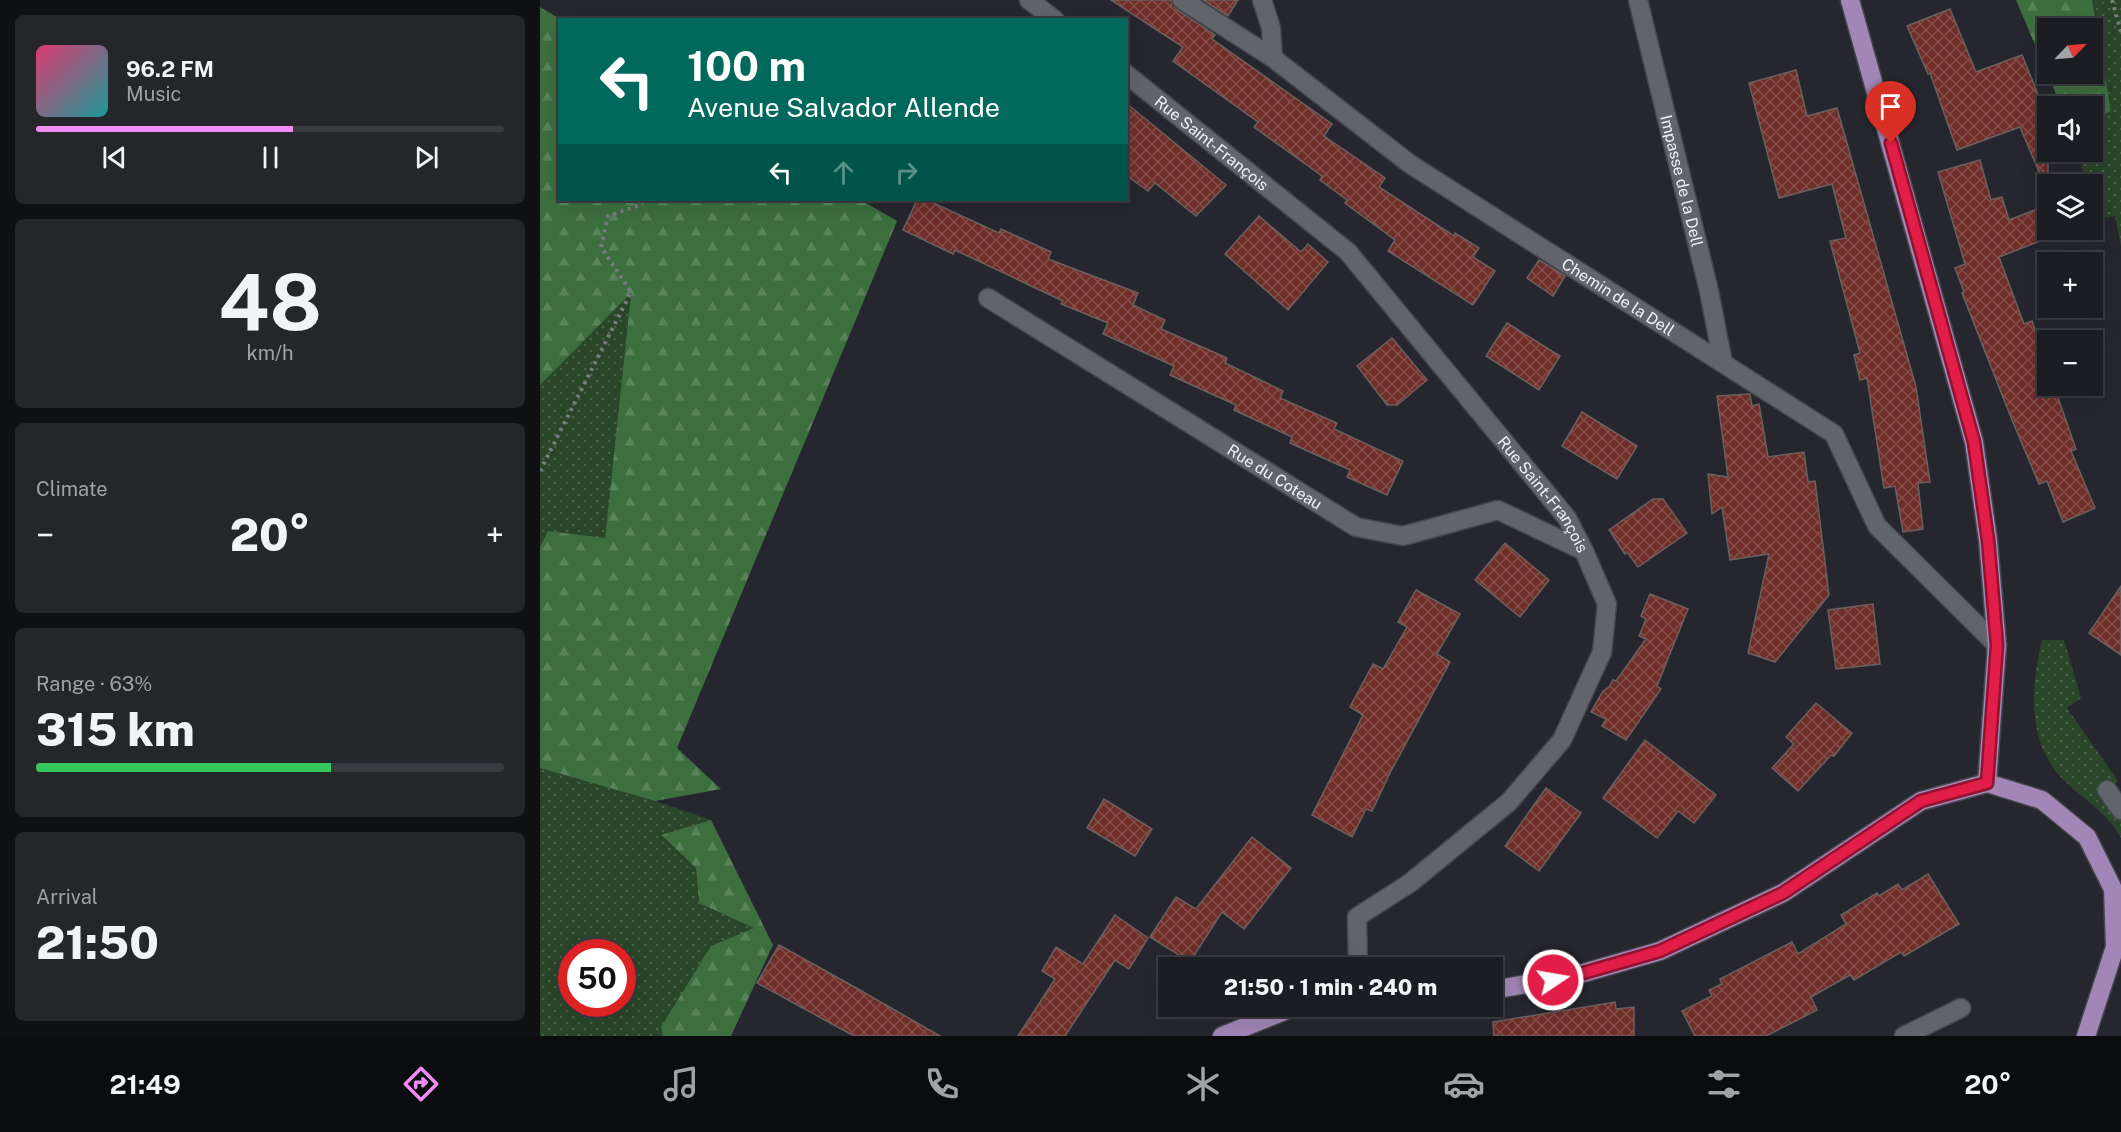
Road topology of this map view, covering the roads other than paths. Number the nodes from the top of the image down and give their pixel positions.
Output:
1 (1029, 0) edge
2 (1182, 0) edge
3 (1262, 0) edge
4 (1638, 0) edge
5 (1850, 0) edge
6 (1052, 18) edge
7 (1273, 58) junction
8 (1128, 76) edge
9 (988, 298) dead end
10 (1723, 363) junction
11 (1584, 551) junction
12 (1997, 645) junction
13 (1987, 783) junction
14 (2107, 790) dead end
15 (2121, 810) edge
16 (1358, 957) edge
17 (1503, 988) edge
18 (1961, 1008) dead end
19 (1270, 1017) edge
20 (1222, 1036) edge
21 (1904, 1036) edge
22 (2086, 1036) edge

1 - 6 street
2 - 7 street, Chemin de la Dell
3 - 7 street
4 - 10 street, Impasse de la Dell
5 - 12 main road
7 - 10 street, Chemin de la Dell
8 - 11 street, Rue Saint-François
9 - 11 street, Rue du Coteau
10 - 12 street, Chemin de la Dell
11 - 16 street, Rue Saint-François
12 - 13 main road
13 - 17 main road
13 - 22 main road
14 - 15 street
18 - 21 street
19 - 20 main road

